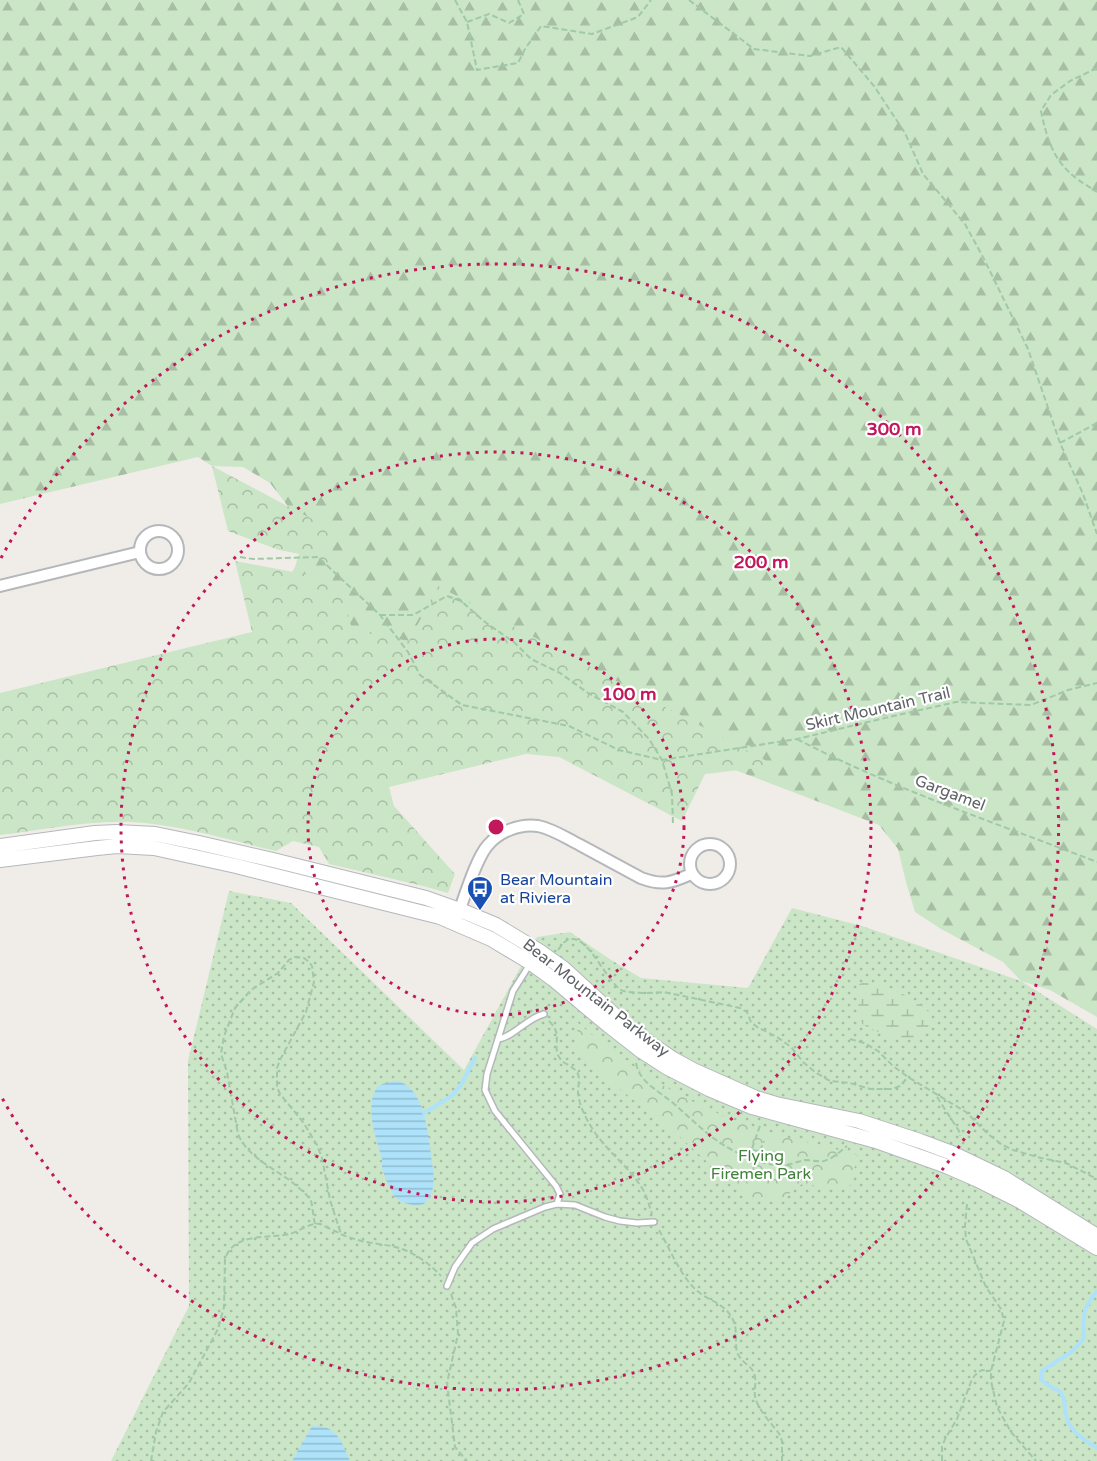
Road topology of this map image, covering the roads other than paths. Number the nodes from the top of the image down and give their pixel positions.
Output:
1 (140, 552) dead end
2 (0, 585) edge
3 (0, 846) edge
4 (0, 860) edge
5 (691, 874) dead end
6 (460, 910) junction
7 (454, 923) junction
8 (531, 963) junction
9 (544, 1014) road end
10 (498, 1039) junction
11 (557, 1204) junction
12 (654, 1221) road end
13 (1097, 1236) edge
14 (1097, 1248) edge
15 (447, 1286) road end

1 - 2 street
3 - 6 street, Bear Mountain Parkway
4 - 7 street, Bear Mountain Parkway
5 - 6 street
6 - 7 street
6 - 13 street, Bear Mountain Parkway
7 - 8 street, Bear Mountain Parkway
8 - 10 lane
8 - 14 street, Bear Mountain Parkway
9 - 10 lane
10 - 11 lane
11 - 12 lane
11 - 15 lane

